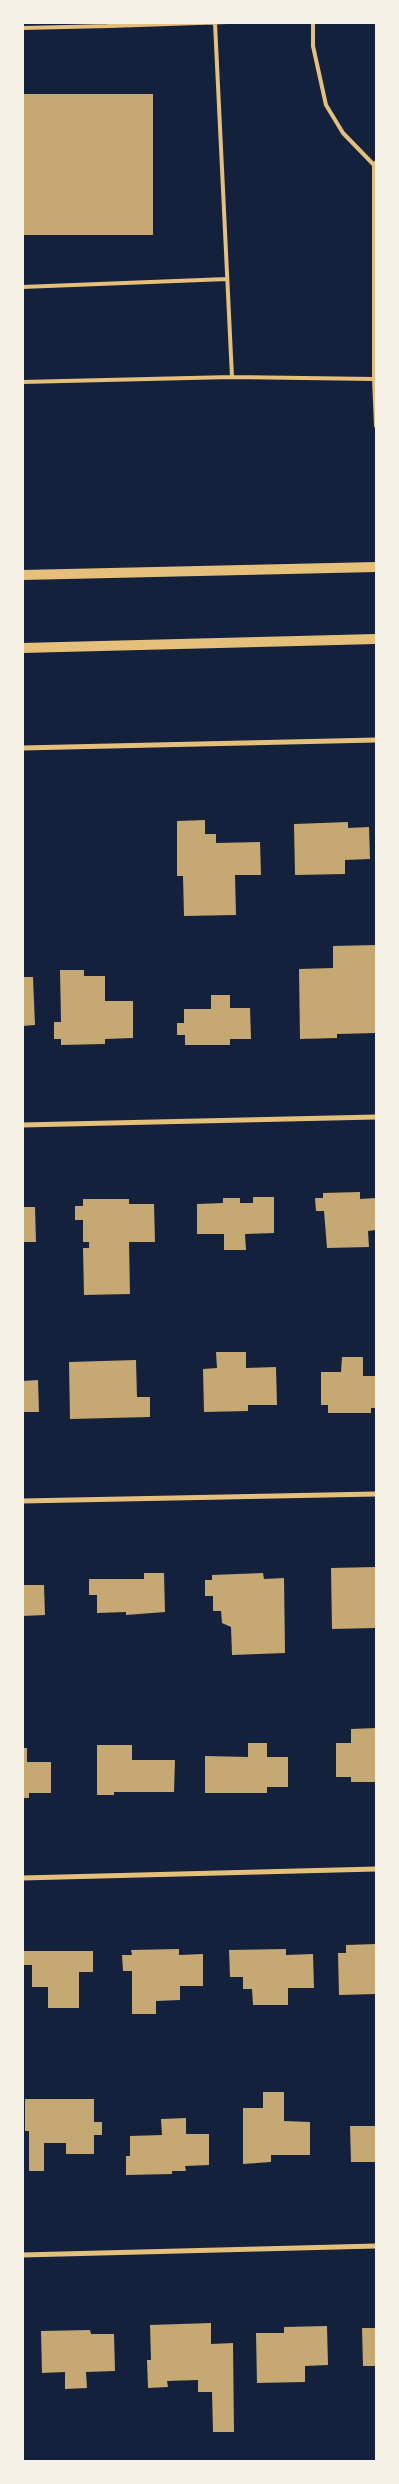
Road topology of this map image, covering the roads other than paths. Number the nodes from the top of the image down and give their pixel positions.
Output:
1 (228, 22) edge
2 (313, 22) edge
3 (215, 23) edge
4 (109, 24) edge
5 (22, 28) edge
6 (376, 164) edge
7 (227, 279) junction
8 (22, 287) edge
9 (232, 377) junction
10 (374, 379) junction
11 (22, 382) edge
12 (376, 426) edge
13 (376, 567) edge
14 (22, 575) edge
15 (376, 639) edge
16 (22, 648) edge
17 (376, 740) edge
18 (22, 748) edge
19 (376, 1117) edge
20 (22, 1125) edge
21 (376, 1494) edge
22 (22, 1501) edge
23 (376, 1869) edge
24 (22, 1878) edge
25 (376, 2246) edge
26 (22, 2255) edge

1 - 3 lane
2 - 6 lane
3 - 4 lane
3 - 7 lane
4 - 5 lane
6 - 10 lane
7 - 8 lane
7 - 9 lane
9 - 10 lane
9 - 11 lane
10 - 12 lane
13 - 14 main road
15 - 16 main road
17 - 18 street
19 - 20 street
21 - 22 street
23 - 24 street
25 - 26 street

